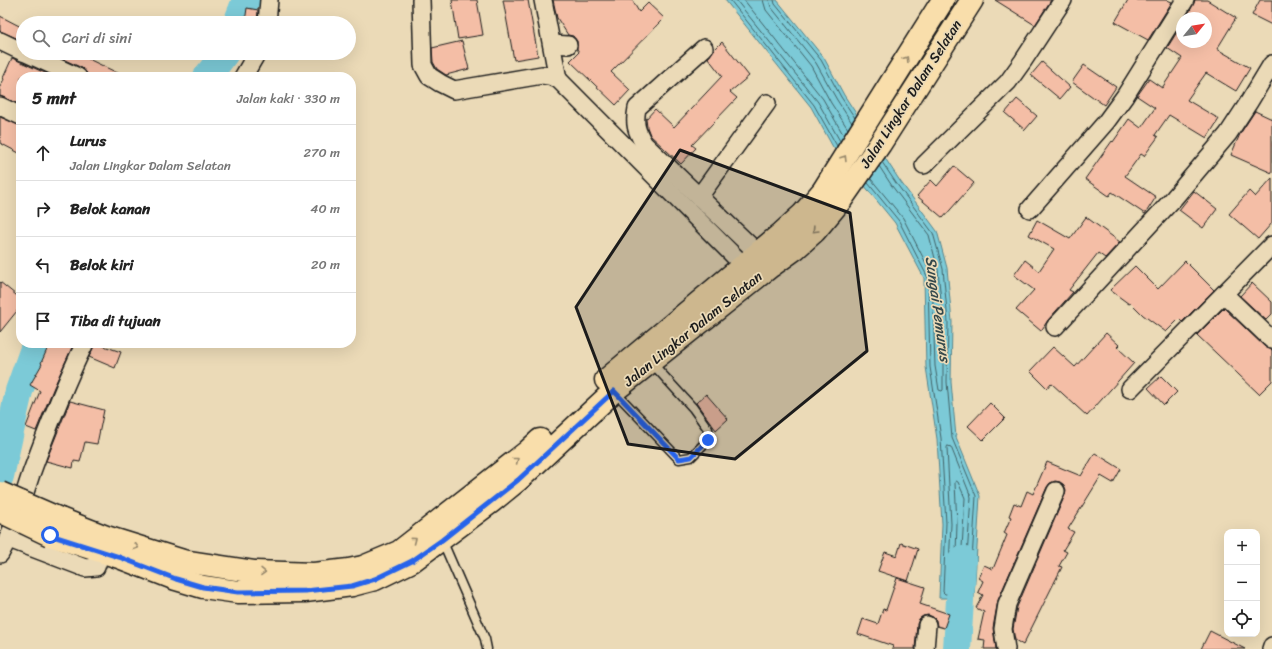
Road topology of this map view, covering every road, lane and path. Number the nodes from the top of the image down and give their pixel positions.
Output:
1 (270, 0) edge
2 (420, 0) edge
3 (543, 0) edge
4 (943, 0) edge
5 (972, 0) edge
6 (1063, 0) edge
7 (1185, 0) edge
8 (268, 16) edge
9 (0, 41) edge
10 (16, 48) edge
11 (704, 48) dead end
12 (41, 60) edge
13 (253, 60) edge
14 (1272, 64) edge
15 (67, 72) edge
16 (246, 72) edge
17 (558, 79) junction
18 (767, 104) dead end
19 (0, 106) edge
20 (16, 114) edge
21 (924, 165) dead end
22 (832, 196) junction
23 (699, 197) junction
24 (1030, 209) dead end
25 (1272, 246) edge
26 (757, 261) junction
27 (1224, 294) junction
28 (1055, 327) dead end
29 (1272, 340) edge
30 (83, 348) edge
31 (646, 357) junction
32 (609, 386) junction
33 (1130, 389) dead end
34 (1056, 491) dead end
35 (0, 493) edge
36 (0, 511) edge
37 (55, 527) junction
38 (9, 539) junction
39 (442, 540) junction
40 (104, 544) junction
41 (0, 554) edge
42 (233, 569) junction
43 (230, 590) junction
44 (928, 625) dead end
45 (487, 649) edge
46 (925, 649) edge
47 (1006, 649) edge

1 - 8 street
2 - 17 street
3 - 17 street
22 -> 4 main road, Jalan Lingkar Dalam Selatan
5 - 22 main road, Jalan Lingkar Dalam Selatan
6 - 21 street
7 - 24 street
9 - 10 street
11 - 23 street
12 - 15 street
13 - 16 street
14 - 28 street
17 - 26 street
18 - 23 street
19 - 20 street
22 - 26 main road, Jalan Lingkar Dalam Selatan
23 - 26 street
25 - 27 street
26 - 31 main road, Jalan Lingkar Dalam Selatan
26 - 31 main road, Jalan Lingkar Dalam Selatan
27 - 29 street
27 - 33 street
30 - 38 street
31 - 32 main road, Jalan Lingkar Dalam Selatan
31 - 32 lane
32 - 39 main road, Jalan Lingkar Dalam Selatan
42 -> 32 main road, Jalan Lingkar Dalam Selatan
34 - 47 street
35 - 37 main road, Jalan Lingkar Dalam Selatan, bridge
36 - 37 main road, Jalan Lingkar Dalam Selatan, bridge
37 - 40 main road, Jalan Lingkar Dalam Selatan
38 - 40 street
38 - 41 street
39 - 43 main road, Jalan Lingkar Dalam Selatan
39 - 45 lane
40 -> 42 main road, Jalan Lingkar Dalam Selatan
40 - 43 main road, Jalan Lingkar Dalam Selatan
42 - 43 main road
44 - 46 street

